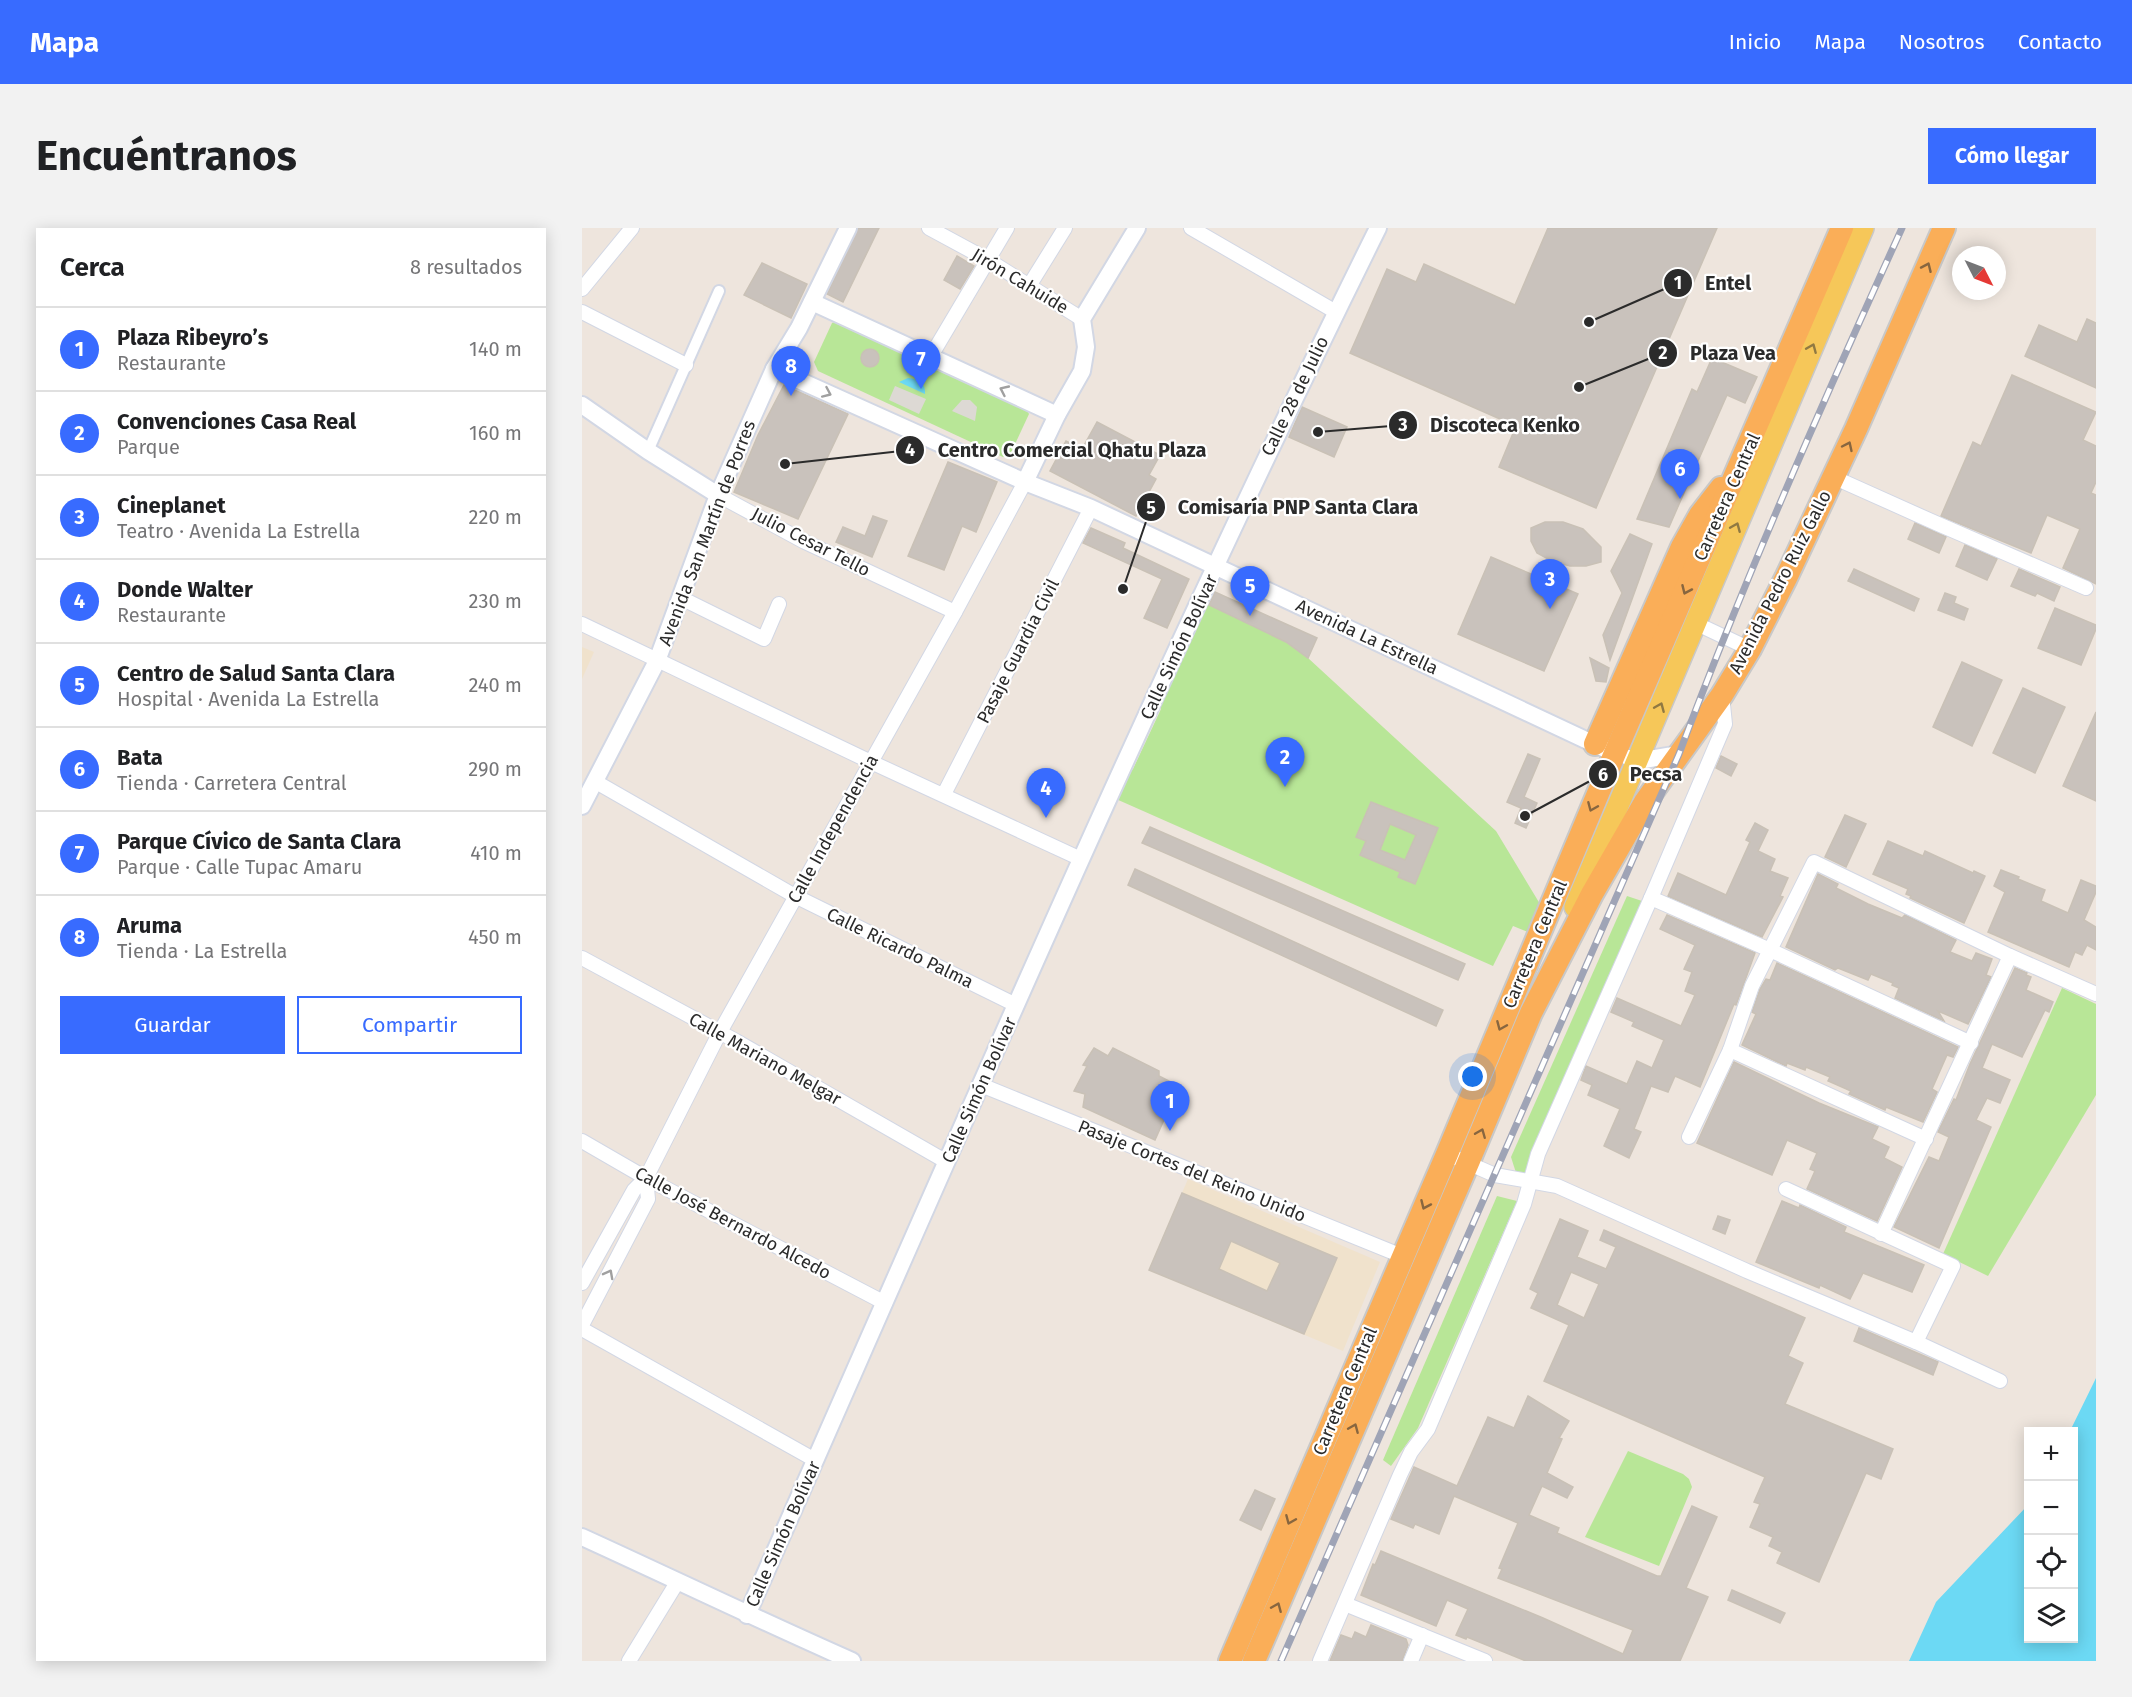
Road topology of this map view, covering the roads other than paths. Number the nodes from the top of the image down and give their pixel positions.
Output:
1 (632, 228) edge
2 (848, 228) edge
3 (929, 228) edge
4 (1007, 228) edge
5 (1065, 228) edge
6 (1137, 228) edge
7 (1191, 228) edge
8 (1378, 228) edge
9 (1842, 228) edge
10 (1863, 228) edge
11 (1944, 228) edge
12 (988, 260) junction
13 (1029, 286) junction
14 (582, 290) edge
15 (719, 291) dead end
16 (812, 302) junction
17 (582, 312) edge
18 (1336, 312) junction
19 (1082, 319) junction
20 (931, 356) junction
21 (686, 365) junction
22 (774, 369) junction
23 (582, 405) edge
24 (1057, 415) junction
25 (648, 451) junction
26 (1833, 477) junction
27 (1024, 482) junction
28 (718, 495) junction
29 (1091, 508) junction
30 (1216, 566) junction
31 (2086, 588) dead end
32 (681, 598) junction
33 (779, 604) dead end
34 (955, 612) junction
35 (1695, 623) junction
36 (582, 624) edge
37 (1750, 649) junction
38 (657, 661) junction
39 (1722, 695) junction
40 (1605, 748) junction
41 (1679, 754) junction
42 (1638, 761) junction
43 (871, 762) junction
44 (596, 782) junction
45 (944, 794) junction
46 (582, 807) edge
47 (1081, 859) junction
48 (795, 896) junction
49 (1651, 898) junction
50 (1770, 950) junction
51 (2010, 956) junction
52 (582, 958) edge
53 (2096, 994) edge
54 (1016, 1005) junction
55 (1531, 1013) junction
56 (720, 1032) junction
57 (1971, 1043) junction
58 (1730, 1050) junction
59 (981, 1085) junction
60 (1689, 1137) dead end
61 (1926, 1138) junction
62 (582, 1141) edge
63 (1447, 1154) junction
64 (947, 1162) junction
65 (1468, 1163) junction
66 (646, 1178) junction
67 (1530, 1181) junction
68 (1786, 1189) dead end
69 (1881, 1233) junction
70 (1402, 1256) junction
71 (582, 1283) edge
72 (885, 1303) junction
73 (582, 1327) edge
74 (1916, 1342) junction
75 (2000, 1381) dead end
76 (815, 1460) junction
77 (1303, 1489) junction
78 (1324, 1499) junction
79 (582, 1536) edge
80 (678, 1581) junction
81 (1345, 1604) junction
82 (747, 1615) junction
83 (1422, 1635) junction
84 (629, 1661) edge
85 (852, 1661) edge
86 (1230, 1661) edge
87 (1254, 1661) edge
88 (1320, 1661) edge
89 (1411, 1661) edge
90 (1485, 1661) edge

1 - 14 street
2 - 16 street, Avenida San Martín de Porres
3 - 12 street, Jirón Cahuide
4 - 12 street
5 - 13 street
6 - 19 street
7 - 18 street
8 - 18 street, Calle 28 de Julio
9 -> 40 highway, Carretera Central
35 -> 10 main road, Carretera Central
26 -> 11 highway, Avenida Pedro Ruiz Gallo
12 - 13 street, Jirón Cahuide
12 - 20 street
13 - 19 street, Jirón Cahuide
15 - 21 street
16 - 20 street
16 - 22 street, Avenida San Martín de Porres
17 - 21 street
18 - 30 street, Calle 28 de Julio
19 - 24 street, Jirón Cahuide
24 -> 20 street
21 - 25 street
22 -> 27 street, Avenida La Estrella
22 - 28 street, Avenida San Martín de Porres
23 - 25 street, Julio Cesar Tello
24 - 27 street, Jirón Cahuide
25 - 28 street, Julio Cesar Tello
26 - 31 street
26 - 37 highway, Avenida Pedro Ruiz Gallo
27 - 29 street, Avenida La Estrella
27 - 34 street, Calle Independencia
28 - 32 street, Avenida San Martín de Porres
28 - 34 street, Julio Cesar Tello
29 - 30 street, Avenida La Estrella
29 - 45 street, Pasaje Guardia Civil
30 - 40 street, Avenida La Estrella
30 - 47 street, Calle Simón Bolívar
32 - 33 street
32 - 38 street, Avenida San Martín de Porres
34 - 43 street, Calle Independencia
35 - 37 street
42 -> 35 main road, Carretera Central
36 - 38 street
37 - 39 highway, Avenida Pedro Ruiz Gallo
38 - 43 street
38 - 44 street, Avenida San Martín de Porres
39 - 41 highway, Avenida Pedro Ruiz Gallo
39 - 49 street
40 - 42 street, Avenida La Estrella
40 -> 63 highway, Carretera Central
41 - 42 street, Avenida La Estrella
41 - 55 highway, Avenida Pedro Ruiz Gallo
42 - 55 main road, Carretera Central
43 - 45 street
43 - 48 street, Calle Independencia
44 - 46 street, Avenida San Martín de Porres
44 - 48 street, Calle Ricardo Palma
45 - 47 street
47 - 54 street, Calle Simón Bolívar
48 - 54 street, Calle Ricardo Palma
48 - 56 street, Calle Independencia
49 - 50 street
49 - 67 street
50 - 51 street
50 - 57 street
50 - 58 street
51 - 53 street
51 - 57 street
52 - 56 street, Calle Mariano Melgar
54 - 59 street, Calle Simón Bolívar
65 -> 55 highway, Carretera Central
56 - 64 street, Calle Mariano Melgar
56 - 66 street, Calle Independencia
57 - 61 street
58 - 60 street
58 - 61 street
59 - 64 street, Calle Simón Bolívar
59 - 70 street, Pasaje Cortes del Reino Unido
61 - 69 street
62 - 66 street, Calle José Bernardo Alcedo
63 - 65 street
63 -> 70 highway, Carretera Central
64 - 72 street, Calle Simón Bolívar
65 - 67 street
78 -> 65 highway, Carretera Central
66 - 71 street, Calle Independencia
66 - 72 street, Calle José Bernardo Alcedo
73 -> 66 street, Calle Independencia
67 - 74 street
67 - 81 street
68 - 69 street
69 - 74 street
70 - 77 highway, Carretera Central
72 - 76 street, Calle Simón Bolívar
73 - 76 street
74 - 75 street
76 - 82 street, Calle Simón Bolívar
77 - 78 highway
77 -> 86 highway, Carretera Central
87 -> 78 highway, Carretera Central
79 - 80 street
80 - 82 street
80 - 84 street
81 - 83 street
81 - 88 street
82 - 85 street
83 - 89 street
83 - 90 street

